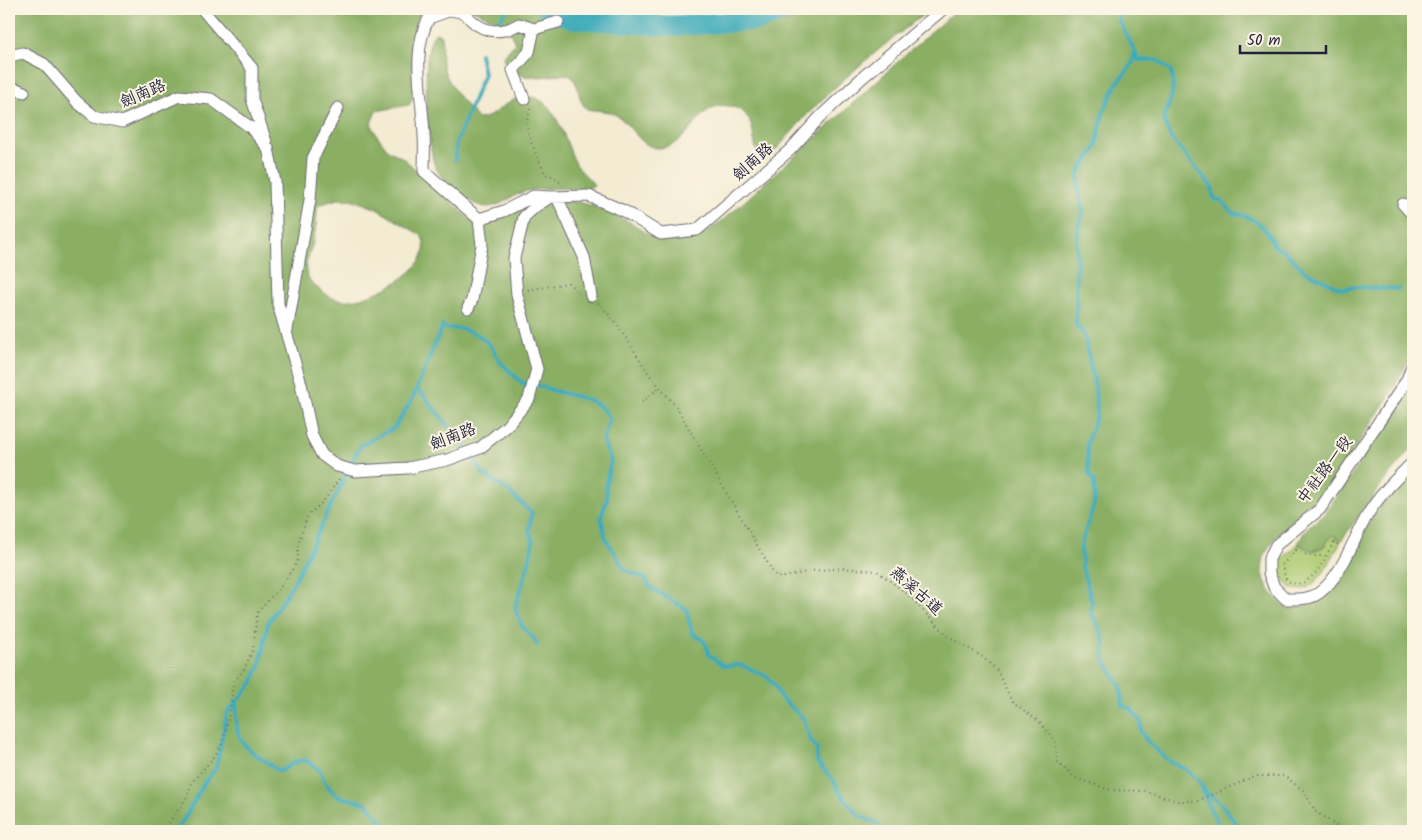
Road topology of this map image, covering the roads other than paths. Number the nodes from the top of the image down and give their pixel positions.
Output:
1 (202, 9) edge
2 (943, 9) edge
3 (558, 22) dead end
4 (534, 29) junction
5 (9, 56) edge
6 (9, 86) edge
7 (24, 92) dead end
8 (524, 99) road end
9 (338, 108) dead end
10 (268, 148) junction
11 (553, 196) junction
12 (1403, 204) dead end
13 (1413, 215) edge
14 (479, 219) junction
15 (591, 296) road end
16 (468, 308) dead end
17 (286, 334) junction
18 (1413, 363) edge
19 (1413, 462) edge

1 - 10 street
2 - 11 street, 劍南路
3 - 4 street
4 - 8 street
4 - 14 street
5 - 10 street, 劍南路
6 - 7 street
9 - 17 street
10 - 17 street, 劍南路
11 - 14 street
11 - 15 street
11 - 17 street, 劍南路
12 - 13 street
14 - 16 street
18 - 19 street, 中社路一段

